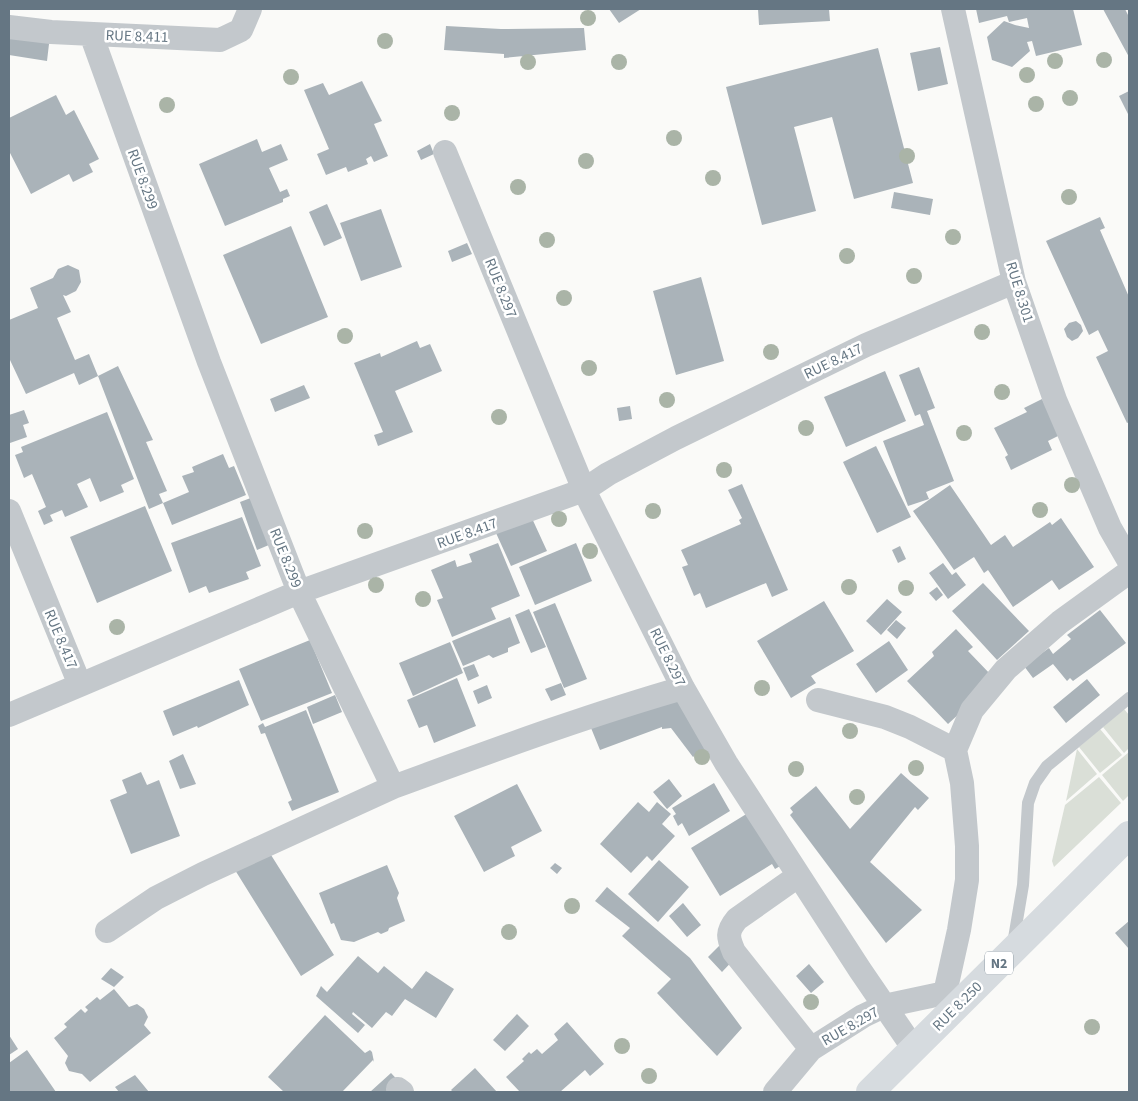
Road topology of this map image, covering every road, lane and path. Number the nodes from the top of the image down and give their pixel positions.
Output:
1 (250, 9) edge
2 (953, 9) edge
3 (9, 27) edge
4 (91, 34) junction
5 (445, 152) dead end
6 (1014, 282) junction
7 (584, 490) junction
8 (9, 511) edge
9 (1129, 561) edge
10 (1129, 572) edge
11 (299, 592) junction
12 (80, 685) junction
13 (683, 688) junction
14 (1129, 698) edge
15 (818, 700) dead end
16 (9, 716) edge
17 (955, 750) junction
18 (393, 787) junction
19 (1129, 835) edge
20 (798, 876) junction
21 (107, 931) dead end
22 (1013, 949) junction
23 (955, 995) junction
24 (884, 1006) junction
25 (914, 1048) junction
26 (810, 1049) junction
27 (775, 1092) edge
28 (870, 1092) edge

1 - 4 street, RUE 8.411
2 - 6 street, RUE 8.301
3 - 4 street, RUE 8.411
4 - 11 street, RUE 8.299
5 - 7 street, RUE 8.297
6 - 7 street, RUE 8.417
6 - 9 street, RUE 8.301
7 - 11 street, RUE 8.417
7 - 13 street, RUE 8.297
8 - 12 street, RUE 8.417
10 - 17 street
11 - 12 street, RUE 8.417
11 - 18 street, RUE 8.299
12 - 16 street
13 - 18 street
13 - 20 street, RUE 8.297
14 - 22 lane
15 - 17 street
17 - 23 street
18 - 21 street
19 - 22 highway, RUE 8.250 / N2
20 - 24 street, RUE 8.297
20 - 26 street
22 - 23 highway, RUE 8.250 / N2
23 - 24 street
23 - 25 highway, RUE 8.250 / N2
24 - 25 street
24 - 26 street, RUE 8.297
25 - 28 highway, RUE 8.250 / N2
26 - 27 street, RUE 8.297

